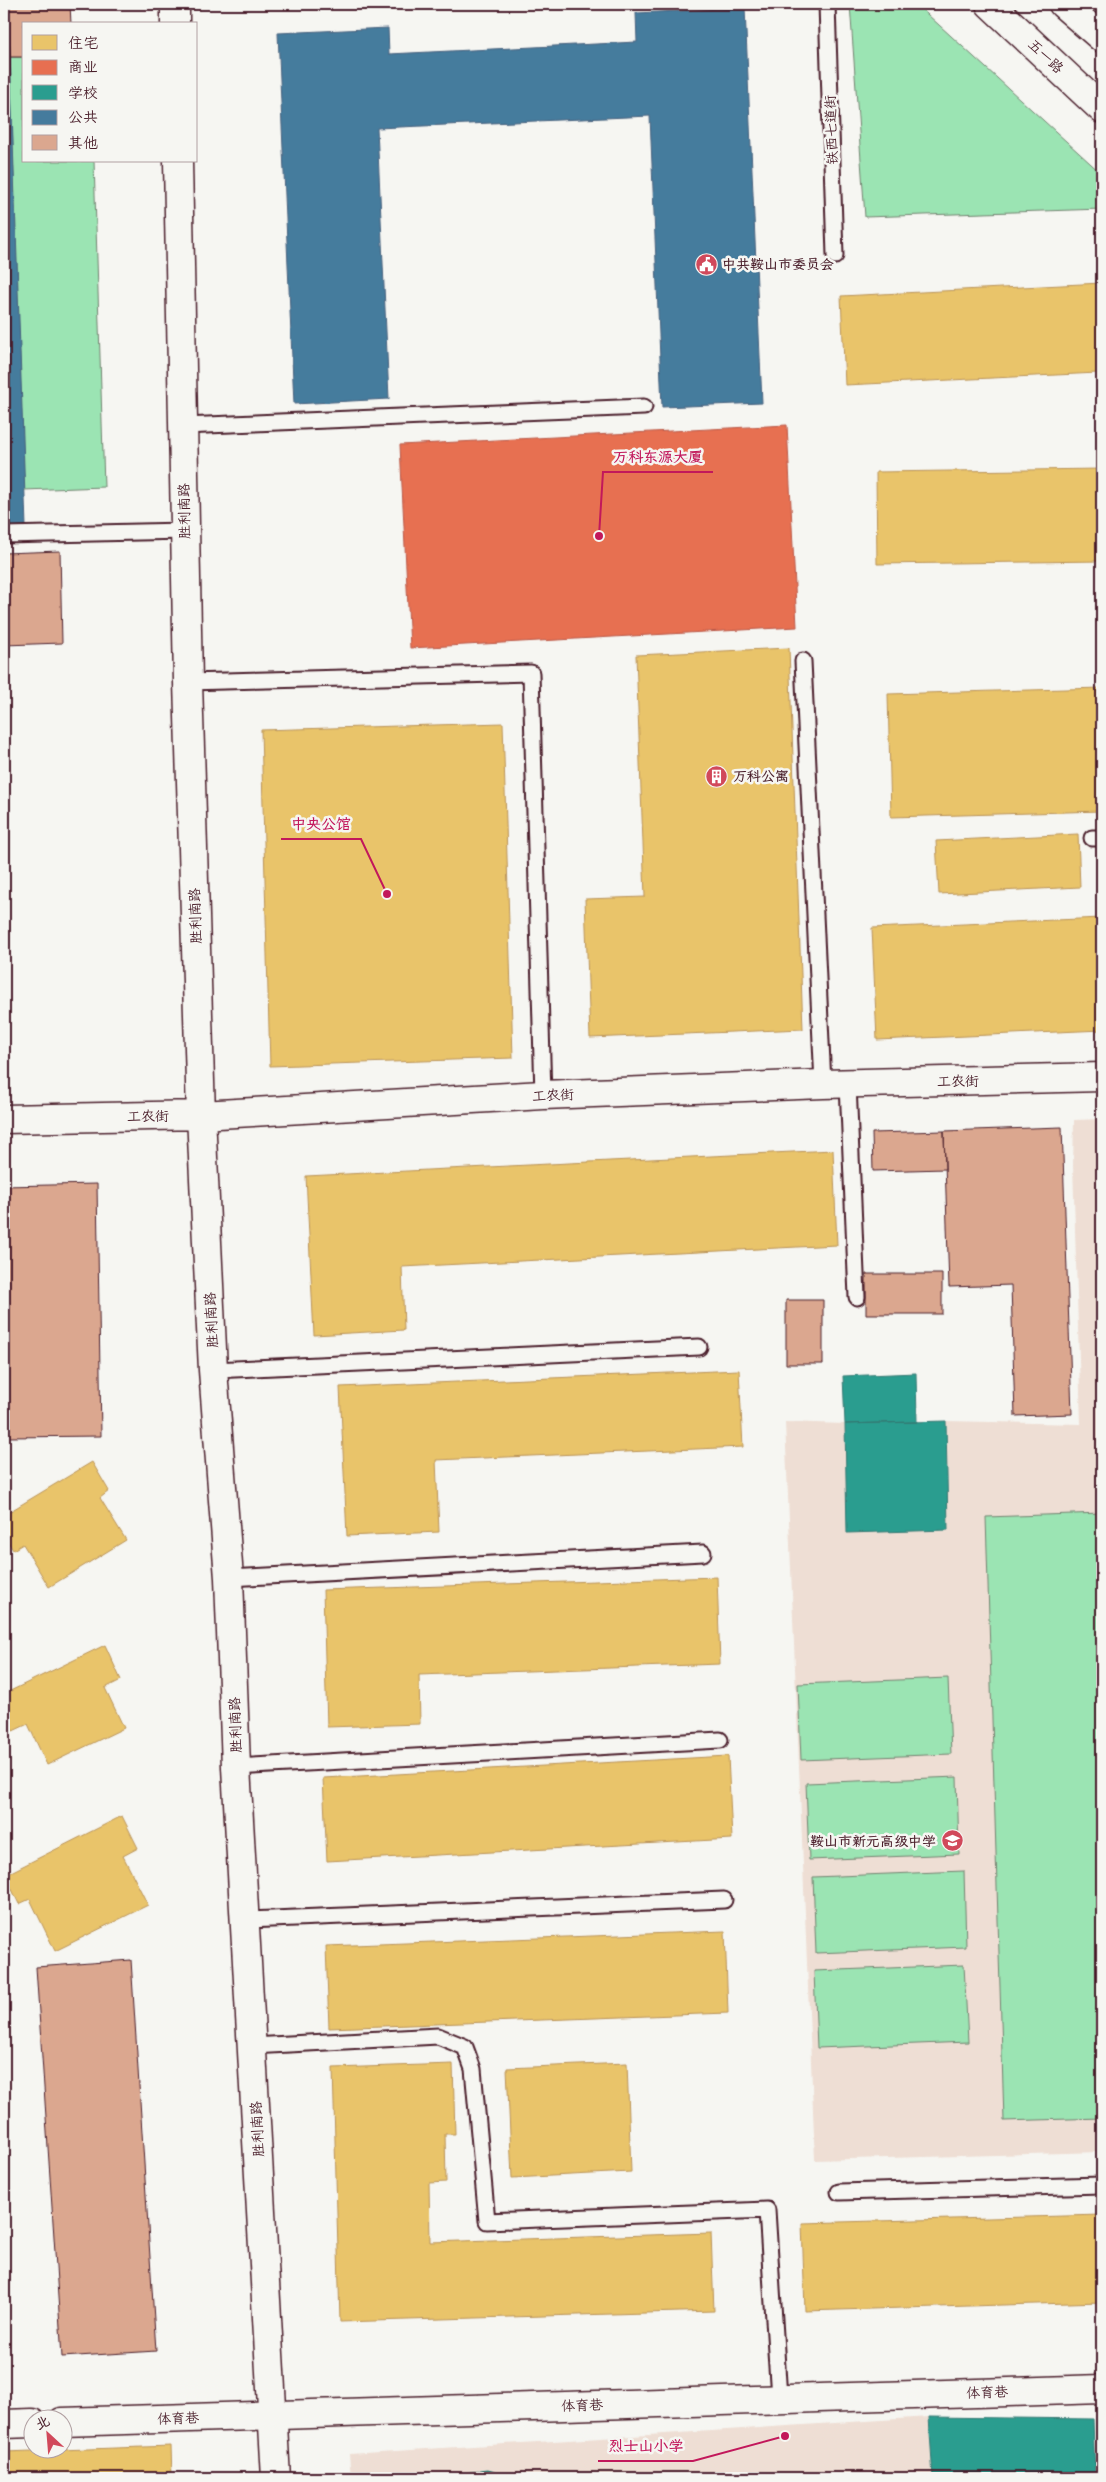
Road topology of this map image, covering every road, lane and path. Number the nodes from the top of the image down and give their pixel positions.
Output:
1 (175, 4) edge
2 (827, 4) edge
3 (990, 4) edge
4 (1063, 4) edge
5 (175, 22) edge
6 (1102, 38) edge
7 (1102, 109) edge
8 (178, 162) edge
9 (835, 256) dead end
10 (644, 407) dead end
11 (183, 426) junction
12 (185, 531) junction
13 (4, 535) edge
14 (803, 661) dead end
15 (188, 682) junction
16 (1102, 1077) edge
17 (836, 1084) junction
18 (543, 1095) junction
19 (201, 1115) junction
20 (4, 1119) edge
21 (857, 1297) dead end
22 (699, 1347) dead end
23 (213, 1370) junction
24 (703, 1553) dead end
25 (229, 1578) junction
26 (720, 1740) dead end
27 (236, 1767) junction
28 (724, 1900) dead end
29 (247, 1920) junction
30 (252, 2046) junction
31 (1102, 2185) edge
32 (839, 2192) dead end
33 (1102, 2389) edge
34 (779, 2398) junction
35 (272, 2415) junction
36 (72, 2422) edge
37 (22, 2423) edge
38 (4, 2424) edge
39 (276, 2478) edge

1 - 5 main road
2 - 9 lane, 铁西七道街
3 - 7 main road, 五一路
4 - 6 main road
8 - 11 main road, 胜利南路
10 - 11 lane
11 - 12 main road, 胜利南路
12 - 13 lane
12 - 15 main road, 胜利南路
14 - 17 lane
15 - 18 lane
15 - 19 main road, 胜利南路
16 - 17 main road, 工农街
17 - 18 main road, 工农街
17 - 21 lane
18 - 19 main road, 工农街
19 - 20 main road, 工农街
19 - 23 main road, 胜利南路
22 - 23 lane
23 - 25 main road, 胜利南路
24 - 25 lane
25 - 27 main road, 胜利南路
26 - 27 lane
27 - 29 main road, 胜利南路
28 - 29 lane
29 - 30 main road, 胜利南路
30 - 34 lane
30 - 35 main road, 胜利南路
31 - 32 lane
33 - 34 main road, 体育巷
34 - 35 main road, 体育巷
35 - 36 main road, 体育巷
35 - 39 main road, 胜利南路
37 - 38 main road

